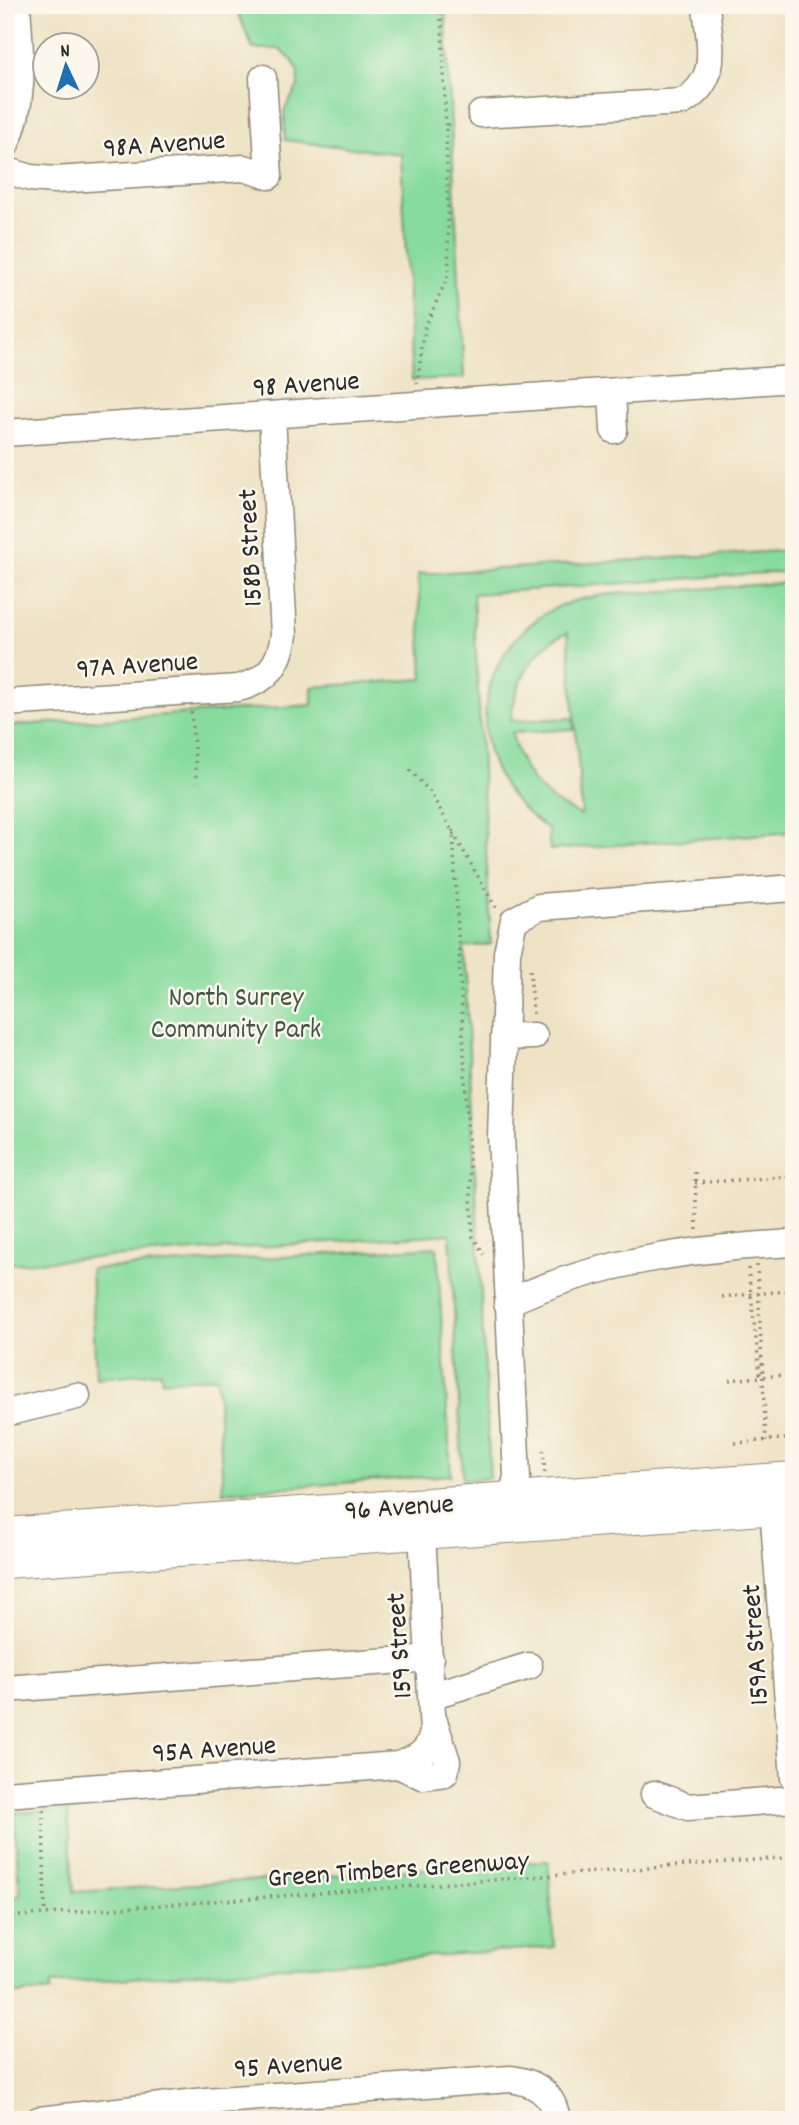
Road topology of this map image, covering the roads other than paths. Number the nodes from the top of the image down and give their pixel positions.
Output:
1 (17, 5) edge
2 (706, 5) edge
3 (263, 78) dead end
4 (481, 114) dead end
5 (5, 146) edge
6 (5, 170) edge
7 (794, 379) edge
8 (612, 391) junction
9 (272, 416) junction
10 (614, 430) dead end
11 (5, 433) edge
12 (270, 673) joint
13 (5, 703) edge
14 (794, 888) edge
15 (504, 1037) junction
16 (534, 1037) dead end
17 (794, 1243) edge
18 (507, 1303) junction
19 (77, 1396) dead end
20 (5, 1413) edge
21 (794, 1478) edge
22 (512, 1496) junction
23 (784, 1508) edge
24 (454, 1531) junction
25 (422, 1533) junction
26 (5, 1534) edge
27 (5, 1562) edge
28 (430, 1658) junction
29 (790, 1665) edge
30 (529, 1666) dead end
31 (5, 1689) edge
32 (433, 1707) junction
33 (424, 1752) joint
34 (398, 1765) junction
35 (794, 1778) edge
36 (5, 1794) edge
37 (654, 1794) dead end
38 (794, 1799) edge
39 (180, 2112) edge
40 (39, 2120) edge
41 (557, 2120) edge

1 - 5 street
2 - 4 street
3 - 6 street, 98A Avenue
7 - 8 street, 98 Avenue
8 - 9 street, 98 Avenue
8 - 10 street
9 - 11 street, 98 Avenue
9 - 12 street, 158B Street
12 - 13 street, 97A Avenue
14 - 15 street
15 - 16 street
15 - 18 street
17 - 18 street
18 - 22 street
19 - 20 street
21 - 22 main road, 96 Avenue
22 - 24 street
22 - 26 main road, 96 Avenue
23 - 24 main road, 96 Avenue
23 - 29 street, 159A Street
24 - 25 main road, 96 Avenue
25 - 27 main road, 96 Avenue
25 - 28 street, 159 Street
28 - 31 street
28 - 32 street, 159 Street
29 - 35 street, 159A Street
30 - 32 street
32 - 33 street, 159 Street
32 - 34 street
33 - 34 street, 95A Avenue
34 - 36 street, 95A Avenue
37 - 38 street
39 - 40 street, 95 Avenue
39 - 41 street, 95 Avenue

